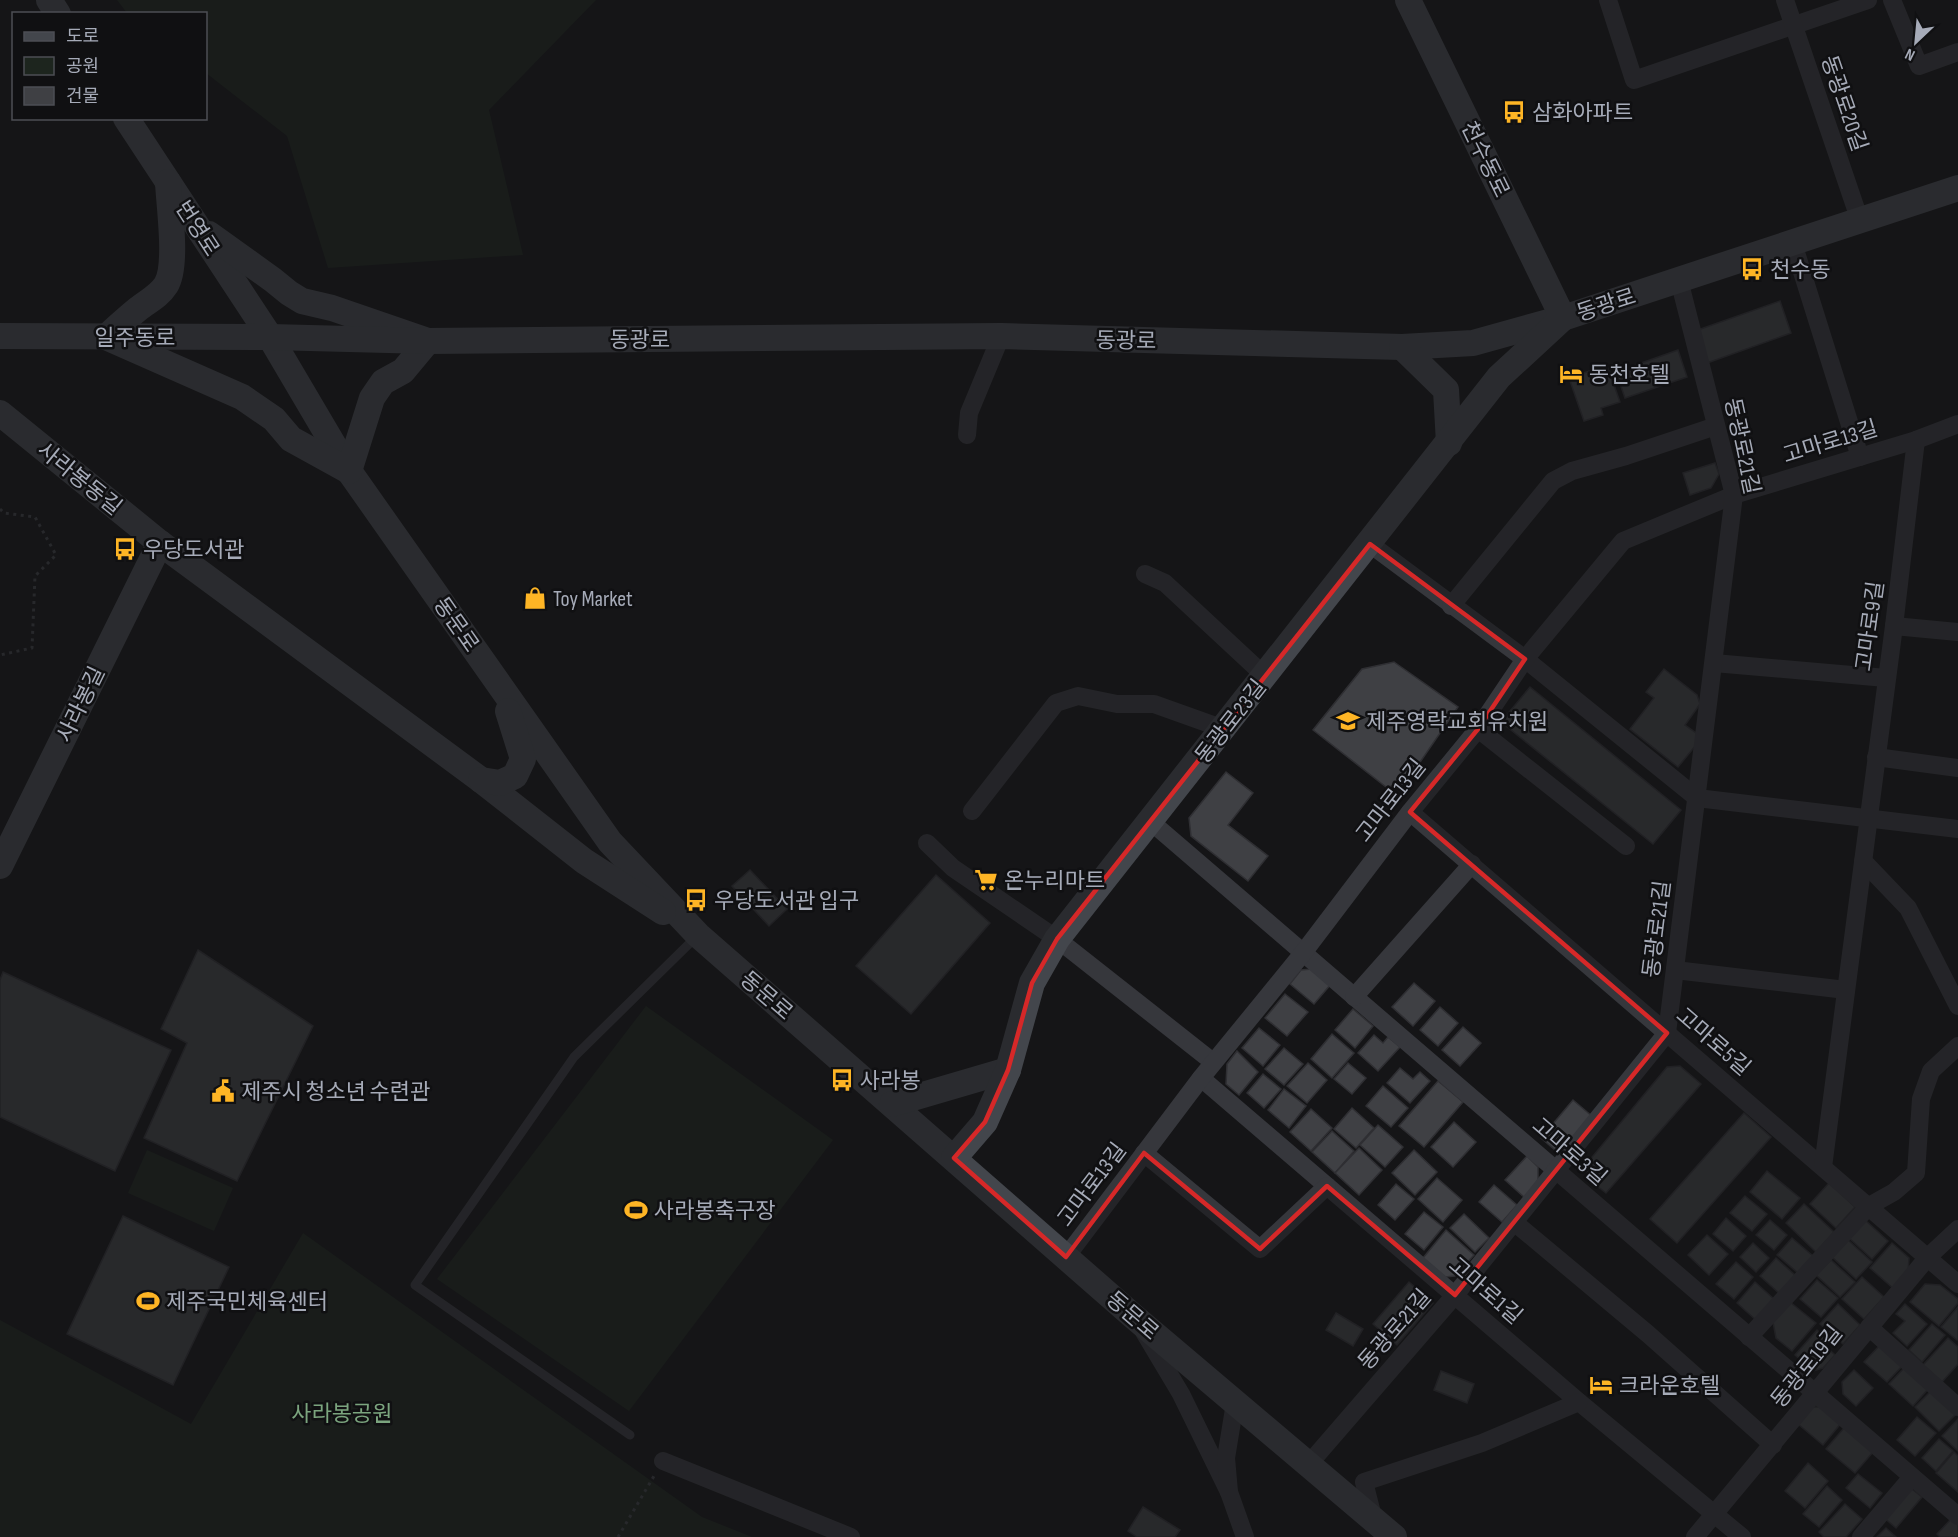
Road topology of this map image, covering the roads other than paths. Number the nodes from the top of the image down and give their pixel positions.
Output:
1 (1408, 0) edge
2 (1608, 0) edge
3 (1785, 0) edge
4 (1868, 0) edge
5 (1892, 0) edge
6 (1792, 24) junction
7 (1958, 52) edge
8 (127, 120) edge
9 (168, 182) junction
10 (1958, 189) edge
11 (1860, 221) junction
12 (196, 225) junction
13 (1793, 243) junction
14 (1678, 280) junction
15 (1563, 318) junction
16 (0, 336) edge
17 (1000, 336) junction
18 (106, 337) junction
19 (270, 337) junction
20 (428, 341) junction
21 (1402, 346) junction
22 (0, 413) edge
23 (1958, 424) edge
24 (1716, 426) junction
25 (967, 435) dead end
26 (1916, 440) junction
27 (1449, 443) junction
28 (1860, 457) junction
29 (349, 471) junction
30 (1734, 495) junction
31 (160, 543) junction
32 (1370, 544) junction
33 (1145, 574) dead end
34 (1451, 606) junction
35 (1894, 626) junction
36 (1958, 632) edge
37 (1525, 659) junction
38 (1714, 663) junction
39 (1265, 676) junction
40 (1886, 678) junction
41 (502, 688) junction
42 (1224, 729) junction
43 (1478, 729) junction
44 (1876, 757) junction
45 (1958, 768) edge
46 (481, 780) junction
47 (1697, 798) junction
48 (972, 811) dead end
49 (1410, 812) junction
50 (1868, 818) junction
51 (1150, 821) junction
52 (1958, 829) edge
53 (927, 843) dead end
54 (1626, 846) dead end
55 (1863, 861) junction
56 (1472, 864) junction
57 (0, 866) edge
58 (698, 935) junction
59 (1057, 939) junction
60 (1303, 953) junction
61 (1675, 970) junction
62 (1846, 990) junction
63 (1354, 997) junction
64 (1958, 1006) edge
65 (1667, 1032) junction
66 (1958, 1047) edge
67 (1213, 1062) junction
68 (1008, 1070) junction
69 (1201, 1078) junction
70 (892, 1104) junction
71 (1144, 1153) junction
72 (954, 1158) junction
73 (1823, 1167) junction
74 (1556, 1171) junction
75 (1327, 1186) junction
76 (1869, 1206) junction
77 (1514, 1222) junction
78 (1958, 1229) edge
79 (1066, 1257) junction
80 (1928, 1257) junction
81 (1958, 1284) edge
82 (1455, 1295) junction
83 (1133, 1316) junction
84 (1869, 1328) junction
85 (1749, 1337) junction
86 (1815, 1393) junction
87 (1579, 1402) junction
88 (1235, 1403) junction
89 (1958, 1407) edge
90 (630, 1435) dead end
91 (1773, 1445) junction
92 (663, 1461) road end
93 (1308, 1465) junction
94 (1912, 1477) junction
95 (1229, 1492) junction
96 (1713, 1515) junction
97 (1958, 1516) edge
98 (1374, 1521) junction
99 (851, 1537) edge
100 (1245, 1537) edge
101 (1394, 1537) edge
102 (1695, 1537) edge
103 (1742, 1537) edge
104 (1861, 1537) edge

1 - 15 main road, 천수동로
2 - 6 street
3 - 6 street, 동광로20길
4 - 6 street
5 - 7 street
6 - 11 street, 동광로20길
8 - 9 main road, 번영로
9 - 12 main road, 번영로
9 - 18 main road
10 - 11 main road, 동광로
11 - 13 main road, 동광로
12 - 19 main road, 번영로
12 - 20 main road
13 - 14 main road, 동광로
13 - 28 street
14 - 15 main road, 동광로
14 - 24 street, 동광로21길
15 - 21 main road, 동광로
15 - 27 main road, 동광로23길
16 - 18 main road, 일주동로
17 - 20 main road, 동광로
17 - 21 main road, 동광로
17 - 25 street
18 - 19 main road, 일주동로
18 - 29 main road
19 - 20 main road, 동광로
19 - 29 main road, 동문로
20 - 29 main road
21 - 27 main road
22 - 31 main road, 사라봉동길
23 - 26 street, 고마로13길
24 - 30 street, 동광로21길
24 - 34 street
26 - 28 street, 고마로13길
26 - 35 street, 고마로9길
27 - 32 main road, 동광로23길
28 - 30 street, 고마로13길
29 - 41 main road, 동문로
30 - 37 street, 고마로13길
30 - 38 street, 동광로21길
31 - 46 main road, 사라봉동길
31 - 57 main road, 사라봉길
32 - 34 street
32 - 39 main road, 동광로23길
33 - 39 street
34 - 37 street
35 - 36 street
35 - 40 street, 고마로9길
37 - 43 street, 고마로13길
37 - 47 street
38 - 40 street
38 - 47 street, 동광로21길
39 - 42 main road, 동광로23길
40 - 44 street, 고마로9길
41 - 46 main road
41 - 58 main road, 동문로
42 - 48 street
42 - 51 main road, 동광로23길
43 - 49 street, 고마로13길
43 - 54 street
44 - 45 street
44 - 50 street, 고마로9길
46 - 58 main road, 사라봉동길
47 - 50 street
47 - 61 street, 동광로21길
49 - 56 street, 고마로5길
49 - 60 street, 고마로13길
50 - 52 street
50 - 55 street, 고마로9길
51 - 59 main road, 동광로23길
51 - 60 street, 고마로3길
53 - 59 street
55 - 62 street, 고마로9길
55 - 64 street
56 - 63 street
56 - 65 street, 고마로5길
58 - 70 main road, 동문로
58 - 90 lane
59 - 67 street
59 - 68 main road, 동광로23길
60 - 63 street, 고마로3길
60 - 67 street, 고마로13길
61 - 62 street
61 - 65 street, 동광로21길
62 - 73 street, 고마로9길
63 - 74 street, 고마로3길
65 - 73 street, 고마로5길
65 - 74 street, 동광로21길
66 - 76 street
67 - 69 street, 고마로13길
68 - 70 main road
68 - 72 main road, 동광로23길
69 - 71 street, 고마로13길
69 - 75 street, 고마로1길
70 - 72 main road, 동문로
71 - 75 street
71 - 79 street, 고마로13길
72 - 79 main road, 동문로
73 - 76 street, 고마로5길
74 - 77 street, 동광로21길
74 - 85 street, 고마로3길
75 - 82 street, 고마로1길
76 - 80 street, 고마로5길
76 - 85 street
77 - 82 street, 동광로21길
77 - 91 street
78 - 80 street, 동광로19길
79 - 83 main road, 동문로
80 - 81 street, 고마로5길
80 - 84 street, 동광로19길
82 - 87 street, 고마로1길
82 - 93 street, 동광로21길
83 - 88 main road, 동문로
83 - 95 street
84 - 86 street, 동광로19길
84 - 89 street
85 - 86 street, 고마로3길
86 - 91 street, 동광로19길
86 - 94 street, 고마로3길
87 - 96 street, 고마로1길
87 - 98 street
88 - 93 main road, 동문로
88 - 95 street
91 - 96 street, 동광로19길
92 - 99 street
93 - 98 main road, 동문로
94 - 97 street, 고마로3길
94 - 104 street
95 - 100 street
96 - 102 street, 동광로19길
96 - 103 street, 고마로1길
98 - 101 main road, 동문로

